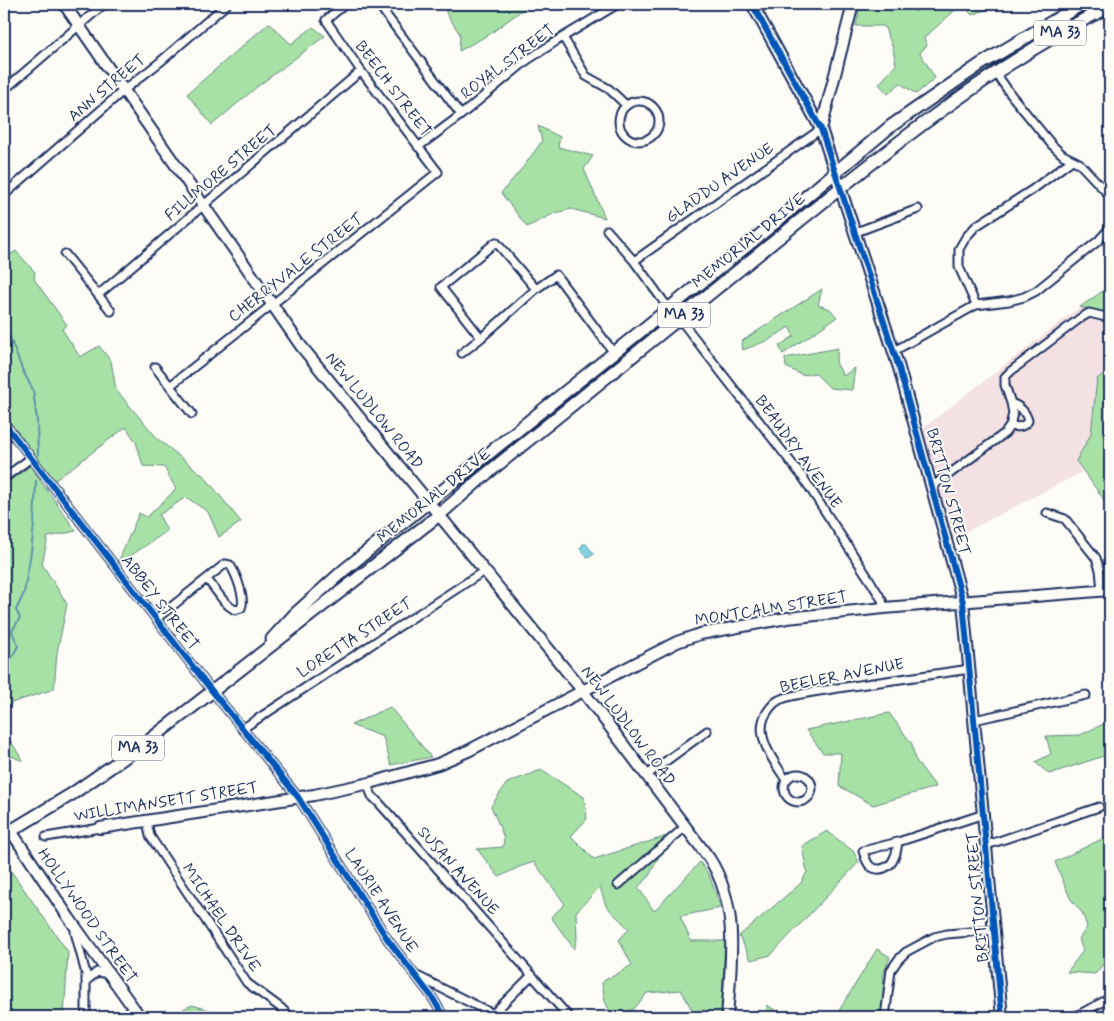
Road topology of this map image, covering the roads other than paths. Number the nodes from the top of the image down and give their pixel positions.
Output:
1 (64, 4) edge
2 (104, 4) edge
3 (227, 4) edge
4 (345, 4) edge
5 (378, 4) edge
6 (618, 4) edge
7 (752, 4) edge
8 (853, 4) edge
9 (1082, 4) edge
10 (1110, 6) edge
11 (1070, 7) edge
12 (80, 25) junction
13 (562, 37) junction
14 (361, 71) junction
15 (995, 72) junction
16 (4, 90) edge
17 (124, 90) junction
18 (626, 105) junction
19 (460, 115) junction
20 (821, 129) junction
21 (418, 147) junction
22 (1072, 160) junction
23 (438, 172) joint
24 (836, 172) junction
25 (841, 186) junction
26 (4, 195) edge
27 (1110, 196) edge
28 (204, 205) junction
29 (918, 209) dead end
30 (1110, 228) edge
31 (607, 230) dead end
32 (856, 232) junction
33 (65, 254) dead end
34 (634, 261) junction
35 (536, 289) junction
36 (98, 295) junction
37 (272, 304) junction
38 (976, 305) junction
39 (669, 308) junction
40 (110, 311) dead end
41 (679, 318) junction
42 (1110, 318) edge
43 (481, 338) junction
44 (894, 351) junction
45 (462, 353) dead end
46 (614, 353) junction
47 (155, 367) dead end
48 (170, 386) junction
49 (1011, 403) junction
50 (192, 414) dead end
51 (4, 423) edge
52 (1010, 426) junction
53 (31, 458) junction
54 (4, 478) edge
55 (932, 486) junction
56 (429, 502) junction
57 (1047, 513) dead end
58 (439, 515) junction
59 (484, 571) junction
60 (208, 579) junction
61 (1106, 590) edge
62 (964, 602) junction
63 (884, 608) junction
64 (156, 619) junction
65 (259, 655) junction
66 (970, 669) junction
67 (582, 690) junction
68 (212, 691) junction
69 (1086, 695) dead end
70 (974, 720) junction
71 (242, 729) junction
72 (707, 731) dead end
73 (436, 764) joint
74 (647, 775) junction
75 (786, 780) junction
76 (367, 784) junction
77 (298, 798) junction
78 (1099, 807) dead end
79 (984, 814) junction
80 (148, 822) junction
81 (686, 827) junction
82 (100, 828) joint
83 (7, 833) edge
84 (46, 836) dead end
85 (898, 842) junction
86 (987, 845) junction
87 (618, 885) dead end
88 (69, 918) junction
89 (994, 930) junction
90 (109, 974) junction
91 (413, 974) junction
92 (532, 975) junction
93 (86, 981) junction
94 (1110, 998) edge
95 (493, 1016) edge
96 (86, 1017) edge
97 (140, 1017) edge
98 (290, 1017) edge
99 (444, 1017) edge
100 (569, 1017) edge
101 (728, 1017) edge
102 (885, 1017) edge
103 (1002, 1017) edge
104 (1074, 1017) edge

1 - 12 main road, NEW LUDLOW ROAD
2 - 12 street
3 - 17 street, ANN STREET
4 - 14 street, BEECH STREET
5 - 19 street
6 - 13 street, ROYAL STREET
7 - 20 main road, BRITTON STREET
8 - 20 main road
9 - 11 main road, MEMORIAL DRIVE / MA 33
10 - 15 main road, MEMORIAL DRIVE / MA 33
11 - 24 main road, MEMORIAL DRIVE / MA 33
12 - 16 street
12 - 17 main road, NEW LUDLOW ROAD
13 - 18 street
13 - 19 street, ROYAL STREET
14 - 21 street, BEECH STREET
14 - 28 street, FILLMORE STREET
15 - 22 street
15 - 25 main road, MEMORIAL DRIVE / MA 33
17 - 26 street, ANN STREET
17 - 28 main road, NEW LUDLOW ROAD
18 - 18 street
19 - 21 street, ROYAL STREET
20 - 24 main road, BRITTON STREET
20 - 34 street, GLADDU AVENUE
21 - 23 street, BEECH STREET
22 - 27 street
22 - 38 street
23 - 37 street, CHERRYVALE STREET
24 - 25 main road, BRITTON STREET
24 - 39 main road, MEMORIAL DRIVE / MA 33
25 - 32 main road, BRITTON STREET
25 - 41 main road, MEMORIAL DRIVE / MA 33
28 - 36 street, FILLMORE STREET
28 - 37 main road, NEW LUDLOW ROAD
29 - 32 street
30 - 38 street
31 - 34 street
32 - 44 main road, BRITTON STREET
33 - 36 street
34 - 39 street
35 - 43 street
35 - 43 street
35 - 46 street
36 - 40 street
37 - 48 street, CHERRYVALE STREET
37 - 56 main road, NEW LUDLOW ROAD
38 - 44 street
39 - 46 main road, MEMORIAL DRIVE / MA 33
41 - 58 main road, MEMORIAL DRIVE / MA 33
41 - 63 street, BEAUDRY AVENUE
42 - 49 street
43 - 45 street
44 - 55 main road, BRITTON STREET
46 - 56 main road, MEMORIAL DRIVE / MA 33
47 - 48 street
48 - 50 street
49 - 52 street
49 - 52 street
51 - 53 street, ABBEY STREET
52 - 55 street
53 - 54 street
53 - 64 street, ABBEY STREET
55 - 62 main road, BRITTON STREET
56 - 58 main road, NEW LUDLOW ROAD
56 - 65 main road, MEMORIAL DRIVE / MA 33
57 - 61 street
58 - 59 main road, NEW LUDLOW ROAD
58 - 65 main road, MEMORIAL DRIVE / MA 33
59 - 67 main road, NEW LUDLOW ROAD
59 - 71 street, LORETTA STREET
60 - 60 street
60 - 64 street
61 - 62 main road, MONTCALM STREET
62 - 63 main road, MONTCALM STREET
62 - 66 main road, BRITTON STREET
63 - 67 main road, MONTCALM STREET
64 - 68 street, ABBEY STREET
65 - 68 main road, MEMORIAL DRIVE / MA 33
66 - 70 main road, BRITTON STREET
66 - 75 street, BEELER AVENUE
67 - 73 main road, MONTCALM STREET
67 - 74 main road, NEW LUDLOW ROAD
68 - 71 street, ABBEY STREET
68 - 83 main road, MEMORIAL DRIVE / MA 33
69 - 70 street
70 - 79 main road, BRITTON STREET
71 - 77 street, ABBEY STREET
72 - 74 street
73 - 76 main road, WILLIMANSETT STREET
74 - 81 main road, NEW LUDLOW ROAD
75 - 75 street, BEELER AVENUE
76 - 77 main road, WILLIMANSETT STREET
76 - 92 street, SUSAN AVENUE
77 - 80 main road, WILLIMANSETT STREET
77 - 91 street, LAURIE AVENUE
78 - 86 street
79 - 85 street
79 - 86 main road, BRITTON STREET
80 - 82 main road, WILLIMANSETT STREET
80 - 98 street, MICHAEL DRIVE
81 - 87 street
81 - 101 main road, NEW LUDLOW ROAD
82 - 84 street, WILLIMANSETT STREET
83 - 88 main road, HOLLYWOOD STREET
85 - 85 street
86 - 89 main road, BRITTON STREET
88 - 90 main road, HOLLYWOOD STREET
88 - 93 street
89 - 102 street
89 - 103 main road, BRITTON STREET
90 - 93 street
90 - 97 main road, HOLLYWOOD STREET
91 - 95 street
91 - 99 street, LAURIE AVENUE
92 - 95 street
92 - 100 street, SUSAN AVENUE
93 - 96 street
94 - 104 street

